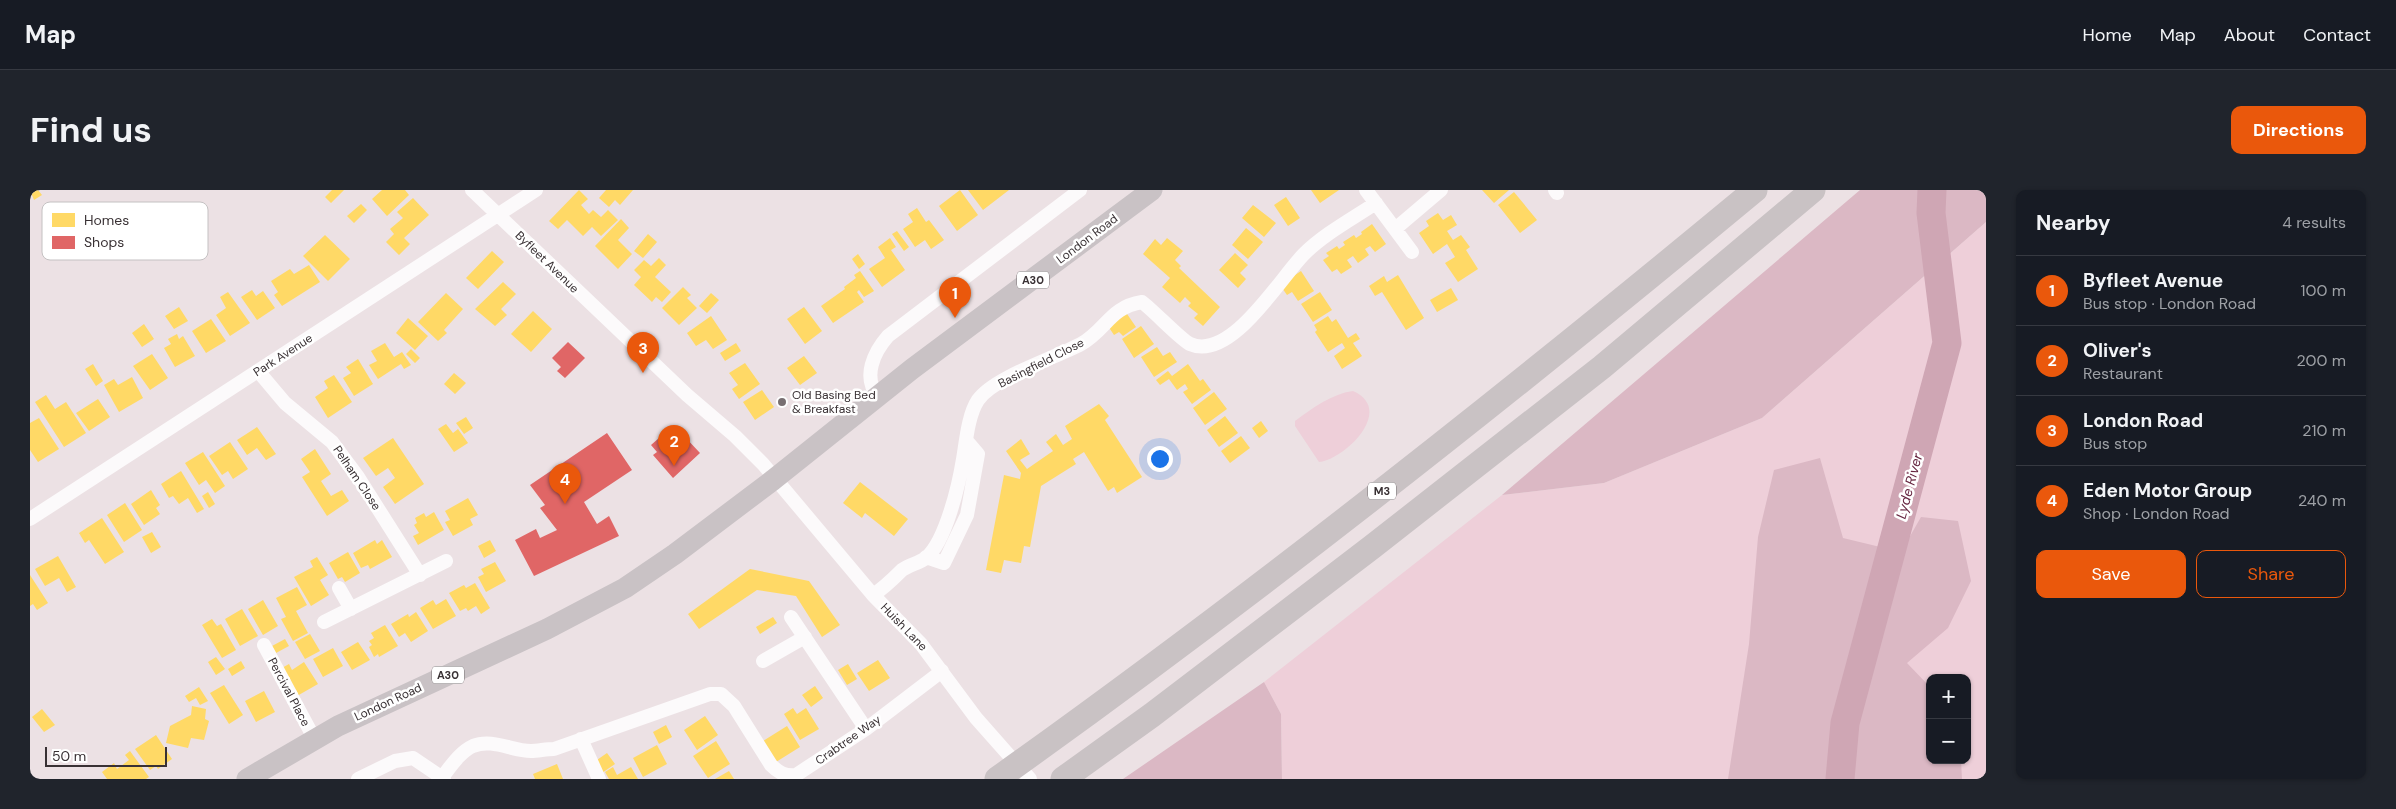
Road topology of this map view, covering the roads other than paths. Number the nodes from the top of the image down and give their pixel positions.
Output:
1 (472, 190) edge
2 (536, 190) edge
3 (1080, 190) edge
4 (1152, 190) edge
5 (1366, 190) edge
6 (1441, 190) edge
7 (1755, 190) edge
8 (1813, 190) edge
9 (1376, 203) junction
10 (498, 216) junction
11 (1394, 229) junction
12 (1412, 252) dead end
13 (258, 371) junction
14 (878, 396) junction
15 (775, 478) junction
16 (30, 519) edge
17 (446, 561) dead end
18 (420, 575) junction
19 (340, 588) dead end
20 (873, 595) junction
21 (351, 609) junction
22 (791, 617) dead end
23 (324, 622) dead end
24 (804, 637) junction
25 (263, 646) dead end
26 (763, 661) dead end
27 (942, 671) junction
28 (866, 729) junction
29 (314, 738) junction
30 (581, 739) junction
31 (443, 778) edge
32 (247, 779) edge
33 (358, 779) edge
34 (599, 779) edge
35 (997, 779) edge
36 (1030, 779) edge
37 (1063, 779) edge

1 - 10 street, Byfleet Avenue
2 - 10 street, Park Avenue
3 - 14 street
4 - 14 main road, London Road / A30
5 - 9 street
6 - 11 street
7 - 35 highway, M3
8 - 37 highway
9 - 11 street
9 - 20 street, Basingfield Close
10 - 13 street, Park Avenue
10 - 15 street, Byfleet Avenue
11 - 12 street
13 - 16 street, Park Avenue
13 - 18 street, Pelham Close
14 - 15 main road, London Road / A30
15 - 20 street, Huish Lane
15 - 29 main road, London Road / A30
17 - 18 street
18 - 21 street
19 - 21 street
20 - 27 street, Huish Lane
21 - 23 street
22 - 24 street
24 - 26 street
24 - 28 street
25 - 29 street, Percival Place
27 - 28 street, Crabtree Way
27 - 36 street, Huish Lane
28 - 30 street, Crabtree Way
29 - 32 main road, London Road / A30
30 - 31 street, Crabtree Way
30 - 34 street
31 - 33 street, Crabtree Way

